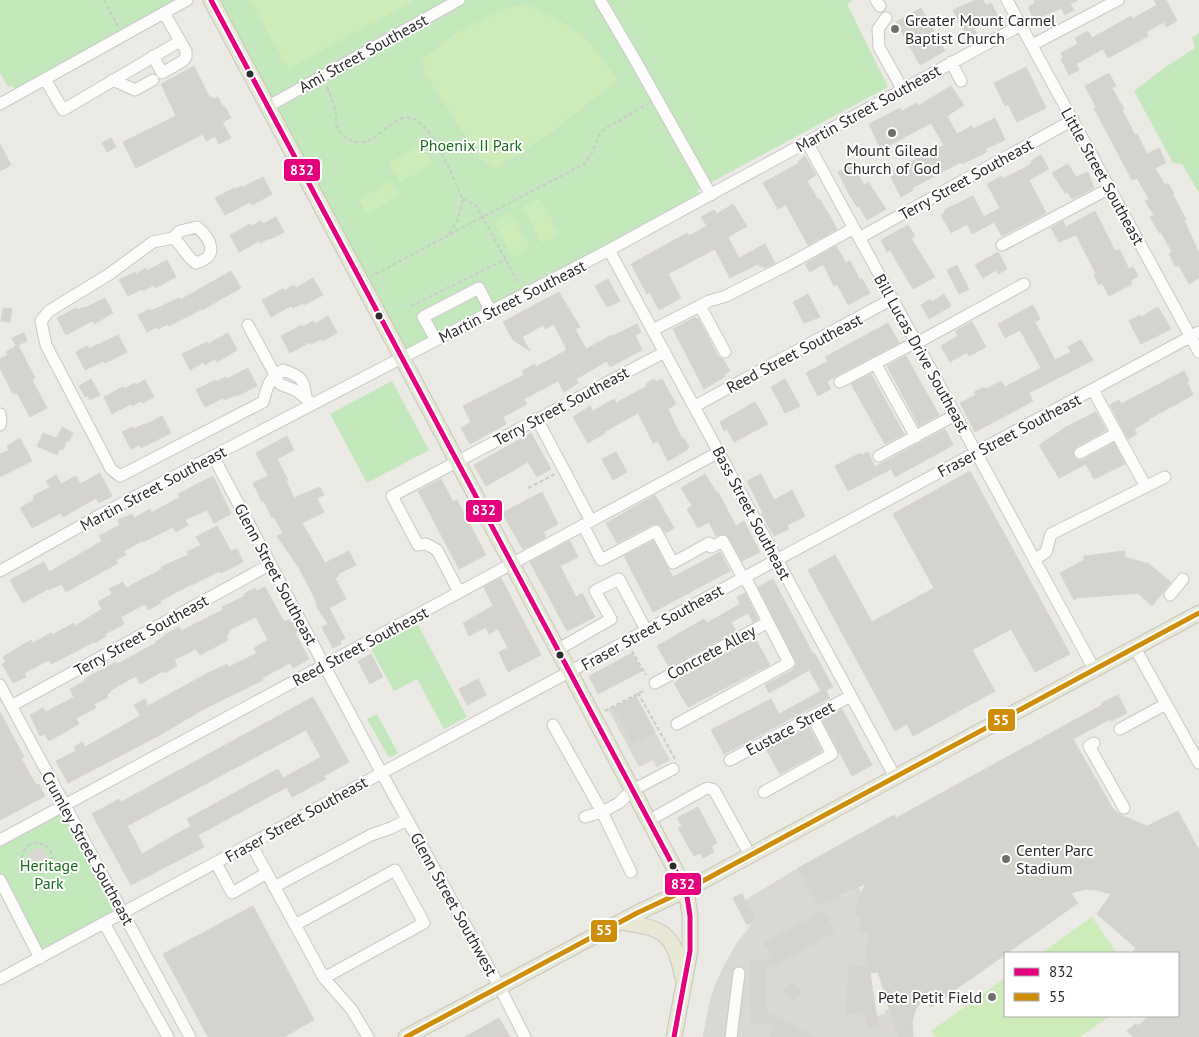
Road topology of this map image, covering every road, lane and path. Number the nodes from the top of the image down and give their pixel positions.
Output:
1 (104, 0) edge
2 (188, 0) edge
3 (211, 0) edge
4 (459, 0) edge
5 (600, 0) edge
6 (1007, 0) edge
7 (1118, 0) edge
8 (164, 13) junction
9 (886, 18) dead end
10 (1021, 25) junction
11 (119, 28) dead end
12 (180, 41) junction
13 (1032, 45) junction
14 (153, 56) junction
15 (951, 62) junction
16 (157, 77) junction
17 (45, 79) junction
18 (113, 80) junction
19 (961, 81) dead end
20 (327, 87) dead end
21 (903, 90) junction
22 (1, 100) edge
23 (650, 103) dead end
24 (267, 106) junction
25 (1073, 120) junction
26 (807, 142) junction
27 (1110, 188) junction
28 (711, 195) junction
29 (463, 199) junction
30 (483, 217) junction
31 (856, 233) junction
32 (447, 236) junction
33 (172, 238) dead end
34 (1002, 246) dead end
35 (609, 250) junction
36 (506, 259) junction
37 (372, 276) dead end
38 (1024, 284) dead end
39 (520, 286) dead end
40 (892, 299) junction
41 (411, 306) dead end
42 (700, 306) junction
43 (491, 312) junction
44 (248, 325) dead end
45 (653, 330) junction
46 (1195, 335) edge
47 (436, 340) junction
48 (916, 343) junction
49 (665, 352) junction
50 (726, 352) dead end
51 (1199, 352) edge
52 (402, 358) junction
53 (875, 363) junction
54 (274, 375) junction
55 (840, 382) dead end
56 (1093, 390) junction
57 (308, 401) junction
58 (695, 406) junction
59 (0, 414) edge
60 (956, 415) junction
61 (537, 419) junction
62 (0, 425) edge
63 (1116, 433) junction
64 (916, 437) junction
65 (719, 452) junction
66 (976, 452) junction
67 (1080, 453) dead end
68 (213, 456) junction
69 (880, 456) dead end
70 (457, 461) junction
71 (563, 469) junction
72 (1165, 477) dead end
73 (1146, 487) junction
74 (528, 488) dead end
75 (587, 523) junction
76 (777, 559) junction
77 (1034, 560) junction
78 (271, 564) junction
79 (512, 564) junction
80 (0, 571) edge
81 (1183, 578) dead end
82 (746, 580) junction
83 (459, 592) junction
84 (1170, 595) dead end
85 (1199, 613) edge
86 (768, 622) junction
87 (646, 630) junction
88 (1135, 648) junction
89 (557, 650) junction
90 (632, 650) dead end
91 (325, 665) junction
92 (1094, 670) junction
93 (569, 673) junction
94 (650, 684) junction
95 (0, 685) edge
96 (638, 693) junction
97 (851, 696) junction
98 (1166, 704) junction
99 (12, 706) junction
100 (605, 711) dead end
101 (812, 716) junction
102 (677, 724) dead end
103 (553, 725) dead end
104 (1120, 729) dead end
105 (1094, 743) dead end
106 (730, 760) dead end
107 (1199, 763) edge
108 (674, 764) joint
109 (381, 772) junction
110 (895, 777) junction
111 (632, 791) junction
112 (764, 792) dead end
113 (65, 805) junction
114 (1124, 808) dead end
115 (602, 812) junction
116 (585, 817) dead end
117 (407, 820) junction
118 (648, 821) junction
119 (0, 840) edge
120 (30, 844) junction
121 (251, 844) junction
122 (33, 849) dead end
123 (750, 855) junction
124 (216, 863) junction
125 (631, 872) dead end
126 (267, 873) junction
127 (0, 880) edge
128 (274, 887) junction
129 (686, 890) junction
130 (124, 912) junction
131 (621, 922) junction
132 (104, 923) junction
133 (295, 925) junction
134 (40, 958) junction
135 (739, 973) dead end
136 (324, 978) junction
137 (0, 979) edge
138 (499, 986) junction
139 (684, 986) junction
140 (168, 1037) edge
141 (190, 1037) edge
142 (368, 1037) edge
143 (406, 1037) edge
144 (525, 1037) edge
145 (674, 1037) edge
146 (731, 1037) edge

1 - 11 path
2 - 8 street
3 - 24 main road
4 - 24 street, Ami Street Southeast
5 - 28 street
6 - 10 street, Little Street Southeast
7 - 13 street
8 - 12 street
8 - 17 street
9 - 21 street
10 - 13 street, Little Street Southeast
10 - 15 street, Martin Street Southeast
12 - 14 street
12 - 16 street
13 - 25 street, Little Street Southeast
14 - 16 street
14 - 18 street
15 - 19 street
15 - 21 street, Martin Street Southeast
16 - 18 street
17 - 18 street
17 - 22 street
20 - 29 path
21 - 26 street, Martin Street Southeast
23 - 30 path
24 - 52 main road
25 - 27 street, Little Street Southeast
25 - 31 street, Terry Street Southeast
26 - 28 street, Martin Street Southeast
26 - 31 street, Bill Lucas Drive Southeast
27 - 34 street
27 - 46 street, Little Street Southeast
28 - 35 street, Martin Street Southeast
29 - 30 path
29 - 32 path
30 - 32 path
30 - 36 path
31 - 40 street, Bill Lucas Drive Southeast
31 - 42 street, Terry Street Southeast
32 - 37 path
33 - 54 street
35 - 43 street, Martin Street Southeast
35 - 45 street, Bass Street Southeast
36 - 39 path
36 - 41 path
38 - 48 street
40 - 48 street, Bill Lucas Drive Southeast
40 - 58 street, Reed Street Southeast
42 - 45 street, Terry Street Southeast
42 - 50 street
43 - 47 street, Martin Street Southeast
43 - 47 street
44 - 54 street
45 - 49 street, Bass Street Southeast
46 - 51 street, Little Street Southeast
46 - 56 street, Fraser Street Southeast
47 - 52 street, Martin Street Southeast
48 - 53 street
48 - 60 street, Bill Lucas Drive Southeast
49 - 58 street, Bass Street Southeast
49 - 61 street, Terry Street Southeast
52 - 57 street, Martin Street Southeast
52 - 70 main road
53 - 55 street
53 - 64 street
54 - 57 street
56 - 63 street
56 - 66 street, Fraser Street Southeast
57 - 68 street, Martin Street Southeast
58 - 65 street, Bass Street Southeast
59 - 62 street
60 - 64 street
60 - 66 street, Bill Lucas Drive Southeast
61 - 70 street, Terry Street Southeast
61 - 71 street
63 - 67 street
63 - 73 street
64 - 69 street
65 - 75 street, Reed Street Southeast
65 - 76 street, Bass Street Southeast
66 - 76 street, Fraser Street Southeast
66 - 77 street, Bill Lucas Drive Southeast
68 - 78 street, Glenn Street Southeast
68 - 80 street, Martin Street Southeast
70 - 79 main road
70 - 83 street, Terry Street Southeast
71 - 74 path
71 - 75 street
72 - 73 street
73 - 77 street
75 - 79 street, Reed Street Southeast
75 - 82 street
76 - 82 street, Fraser Street Southeast
76 - 97 street, Bass Street Southeast
77 - 92 street, Bill Lucas Drive Southeast
78 - 91 street, Glenn Street Southeast
78 - 99 street, Terry Street Southeast
79 - 83 street, Reed Street Southeast
79 - 89 main road
81 - 84 street
82 - 86 street
82 - 87 street, Fraser Street Southeast
83 - 91 street, Reed Street Southeast
85 - 88 main road
86 - 94 street, Concrete Alley
86 - 102 street
87 - 89 street
87 - 93 street, Fraser Street Southeast
88 - 92 main road
88 - 98 street
89 - 93 main road
90 - 94 path
91 - 109 street, Glenn Street Southeast
91 - 113 street, Reed Street Southeast
92 - 110 main road
93 - 109 street, Fraser Street Southeast
93 - 111 main road
94 - 96 path
95 - 99 street, Crumley Street Southeast
96 - 100 path
96 - 108 path
97 - 101 street, Eustace Street
97 - 110 street, Bass Street Southeast
98 - 104 street
98 - 107 street
99 - 113 street, Crumley Street Southeast
101 - 106 street, Eustace Street
101 - 112 street
103 - 115 street
105 - 114 street
108 - 111 street
109 - 117 street, Glenn Street Southwest
109 - 121 street, Fraser Street Southeast
110 - 123 main road
111 - 115 street
111 - 118 main road
113 - 119 street, Reed Street Southeast
113 - 130 street, Crumley Street Southeast
115 - 116 street
115 - 125 street
117 - 128 street
117 - 138 street, Glenn Street Southwest
118 - 123 street
118 - 129 main road
120 - 120 path
120 - 122 path
121 - 124 street, Fraser Street Southeast
121 - 126 street
123 - 129 main road
124 - 126 street
124 - 130 street, Fraser Street Southeast
126 - 128 street
127 - 134 street
128 - 133 street
129 - 131 main road
129 - 139 main road
130 - 132 street, Fraser Street Southeast
130 - 141 street, Crumley Street Southeast
131 - 138 main road
131 - 139 main road
132 - 134 street, Fraser Street Southeast
132 - 140 street
133 - 136 street
133 - 136 street
134 - 137 street, Fraser Street Southeast
135 - 146 street
136 - 142 street
138 - 143 main road
138 - 144 street, Glenn Street Southwest
139 - 145 main road

